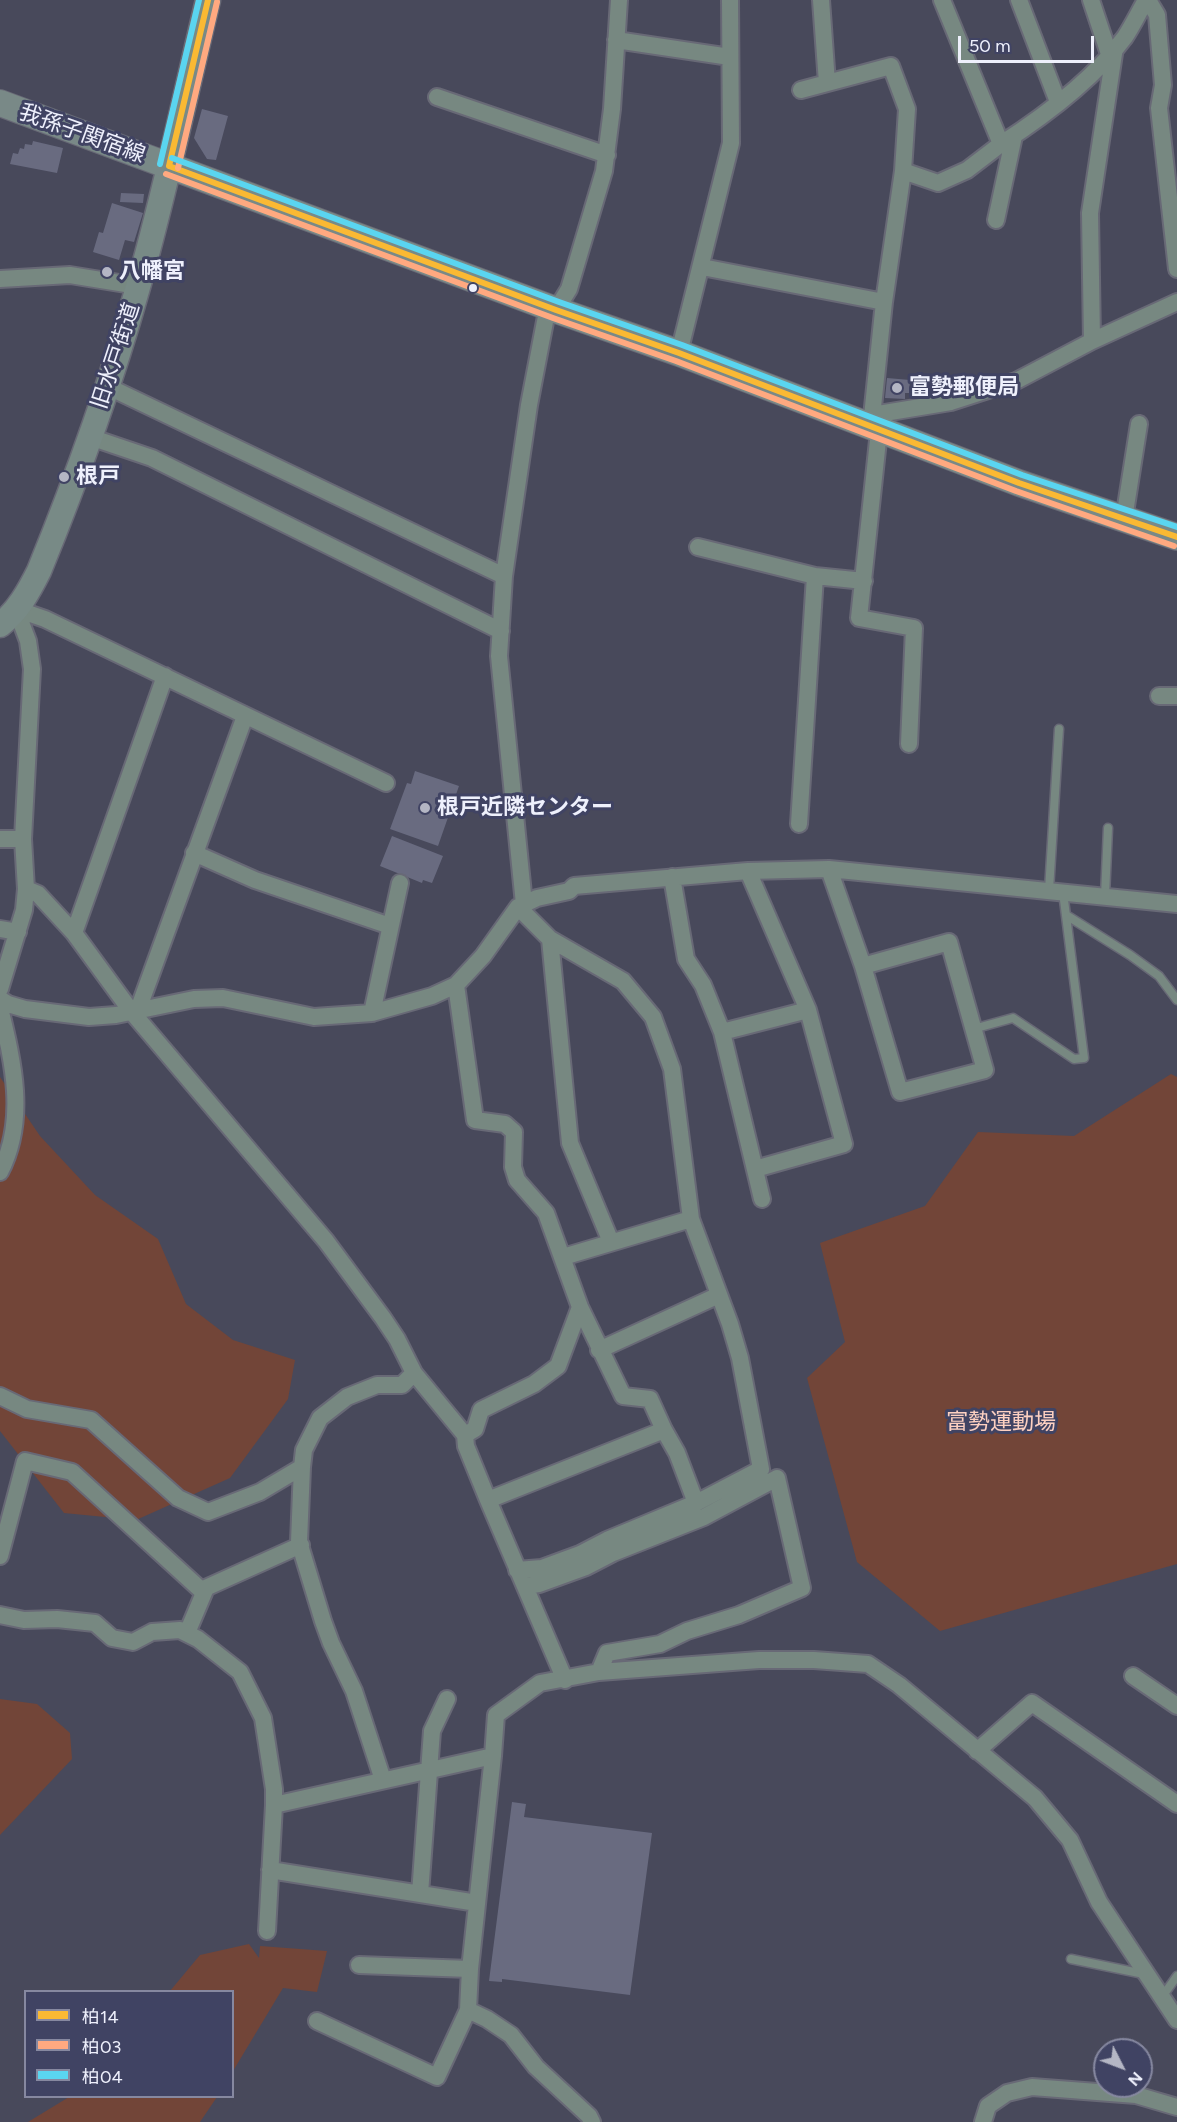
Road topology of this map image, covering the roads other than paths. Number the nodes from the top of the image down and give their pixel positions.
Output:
1 (208, 0) edge
2 (619, 0) edge
3 (730, 0) edge
4 (821, 0) edge
5 (942, 0) edge
6 (1019, 0) edge
7 (1091, 0) edge
8 (1147, 0) edge
9 (616, 40) junction
10 (1112, 51) junction
11 (730, 57) junction
12 (827, 83) junction
13 (801, 90) dead end
14 (437, 97) dead end
15 (1058, 102) junction
16 (0, 104) edge
17 (1007, 140) junction
18 (607, 155) junction
19 (169, 166) junction
20 (903, 171) junction
21 (996, 220) dead end
22 (702, 267) junction
23 (1177, 269) edge
24 (0, 279) edge
25 (138, 286) junction
26 (884, 302) junction
27 (1177, 302) edge
28 (552, 308) junction
29 (1092, 341) junction
30 (679, 353) junction
31 (107, 388) junction
32 (874, 424) junction
33 (1139, 424) dead end
34 (90, 437) junction
35 (1124, 519) junction
36 (1177, 537) edge
37 (698, 547) dead end
38 (504, 576) junction
39 (815, 576) junction
40 (864, 581) junction
41 (8, 617) edge
42 (501, 631) junction
43 (165, 676) junction
44 (1159, 696) dead end
45 (1177, 696) edge
46 (245, 716) junction
47 (1059, 729) dead end
48 (909, 744) dead end
49 (386, 783) dead end
50 (799, 824) dead end
51 (1108, 828) dead end
52 (0, 838) edge
53 (23, 839) junction
54 (194, 853) junction
55 (829, 869) junction
56 (748, 871) junction
57 (672, 877) junction
58 (400, 883) dead end
59 (26, 889) junction
60 (1056, 891) junction
61 (1106, 896) junction
62 (1177, 904) edge
63 (521, 906) junction
64 (1066, 915) junction
65 (390, 926) junction
66 (0, 930) edge
67 (18, 932) junction
68 (74, 933) junction
69 (550, 939) junction
70 (863, 966) junction
71 (456, 985) junction
72 (0, 989) edge
73 (0, 999) edge
74 (1177, 1000) edge
75 (0, 1008) edge
76 (135, 1010) junction
77 (808, 1010) junction
78 (372, 1013) junction
79 (973, 1029) junction
80 (722, 1032) junction
81 (755, 1169) junction
82 (0, 1172) edge
83 (762, 1200) dead end
84 (692, 1219) junction
85 (611, 1242) junction
86 (563, 1257) junction
87 (719, 1295) junction
88 (580, 1307) junction
89 (599, 1350) junction
90 (414, 1373) junction
91 (0, 1396) edge
92 (664, 1430) junction
93 (465, 1436) junction
94 (302, 1467) junction
95 (488, 1500) junction
96 (696, 1503) junction
97 (301, 1545) junction
98 (0, 1556) edge
99 (517, 1570) junction
100 (525, 1586) junction
101 (206, 1588) junction
102 (0, 1615) edge
103 (187, 1634) junction
104 (599, 1672) junction
105 (1133, 1676) dead end
106 (565, 1680) junction
107 (447, 1699) dead end
108 (1177, 1706) edge
109 (977, 1751) junction
110 (494, 1756) junction
111 (429, 1769) junction
112 (382, 1780) junction
113 (274, 1804) junction
114 (1177, 1804) edge
115 (270, 1870) junction
116 (420, 1894) junction
117 (477, 1903) junction
118 (267, 1931) dead end
119 (1071, 1959) dead end
120 (359, 1965) dead end
121 (470, 1969) junction
122 (1148, 1975) junction
123 (1177, 1976) edge
124 (1162, 1997) junction
125 (468, 2010) junction
126 (1177, 2020) edge
127 (317, 2021) dead end
128 (1177, 2107) edge
129 (592, 2122) edge
130 (983, 2122) edge

1 - 19 street, 旧水戸街道
2 - 9 street
3 - 11 street
4 - 12 street
5 - 17 street
6 - 15 street
7 - 10 street
8 - 10 street
8 - 23 street
9 - 11 street
9 - 18 street
10 - 15 street
10 - 29 street
11 - 22 street
12 - 13 street
12 - 20 street
14 - 18 street
15 - 17 street
16 - 19 main road, 我孫子関宿線
17 - 20 street
17 - 21 street
18 - 28 street
19 - 25 street, 旧水戸街道
19 - 28 main road, 我孫子関宿線
20 - 26 street
22 - 26 street
22 - 30 street
24 - 25 street
25 - 31 street, 旧水戸街道
26 - 32 street
27 - 29 street
28 - 30 main road, 我孫子関宿線
28 - 38 street
29 - 32 street
30 - 32 main road, 我孫子関宿線
31 - 34 street, 旧水戸街道
31 - 38 street
32 - 35 main road, 我孫子関宿線
32 - 40 street
33 - 35 street
34 - 41 street, 旧水戸街道
34 - 42 street
35 - 36 main road, 我孫子関宿線
37 - 39 street
38 - 42 street
39 - 40 street
39 - 50 street
40 - 48 street
41 - 43 street
41 - 53 street
42 - 63 street
43 - 46 street
43 - 68 street
44 - 45 street
46 - 49 street
46 - 54 street
47 - 60 lane
51 - 61 lane
52 - 53 street
53 - 59 street
54 - 65 street
54 - 76 street
55 - 56 street
55 - 60 street
55 - 70 street
56 - 57 street
56 - 77 street
57 - 63 street
57 - 80 street
58 - 65 street
59 - 67 street
59 - 68 street
60 - 61 street
60 - 64 lane
61 - 62 street
63 - 69 street
63 - 71 street
64 - 74 lane
64 - 79 lane
65 - 78 street
66 - 67 street
67 - 72 street
68 - 76 street
69 - 84 street
69 - 85 street
70 - 79 street
70 - 79 street
71 - 78 street
71 - 86 street
73 - 76 street
75 - 82 street
76 - 78 street
76 - 90 street
77 - 80 street
77 - 81 street
80 - 81 street
81 - 83 street
84 - 85 street
84 - 87 street
85 - 86 street
86 - 88 street
87 - 89 street
87 - 96 street
88 - 89 street
88 - 93 street
89 - 92 street
90 - 93 street
90 - 94 street
91 - 94 street
92 - 95 street
92 - 96 street
93 - 95 street
94 - 97 street
95 - 99 street
96 - 99 street
97 - 101 street
97 - 112 street
98 - 101 street
99 - 100 street
100 - 104 street
100 - 106 street
101 - 103 street
102 - 103 street
103 - 113 street
104 - 106 street
104 - 109 street
105 - 108 street
106 - 110 street
107 - 111 street
109 - 114 street
109 - 122 street
110 - 111 street
110 - 117 street
111 - 112 street
111 - 116 street
112 - 113 street
113 - 115 street
115 - 116 street
115 - 118 street
116 - 117 street
117 - 121 street
119 - 122 lane
120 - 121 street
121 - 125 street
122 - 124 street
123 - 124 lane
124 - 126 street
125 - 127 street
125 - 129 street
128 - 130 street

